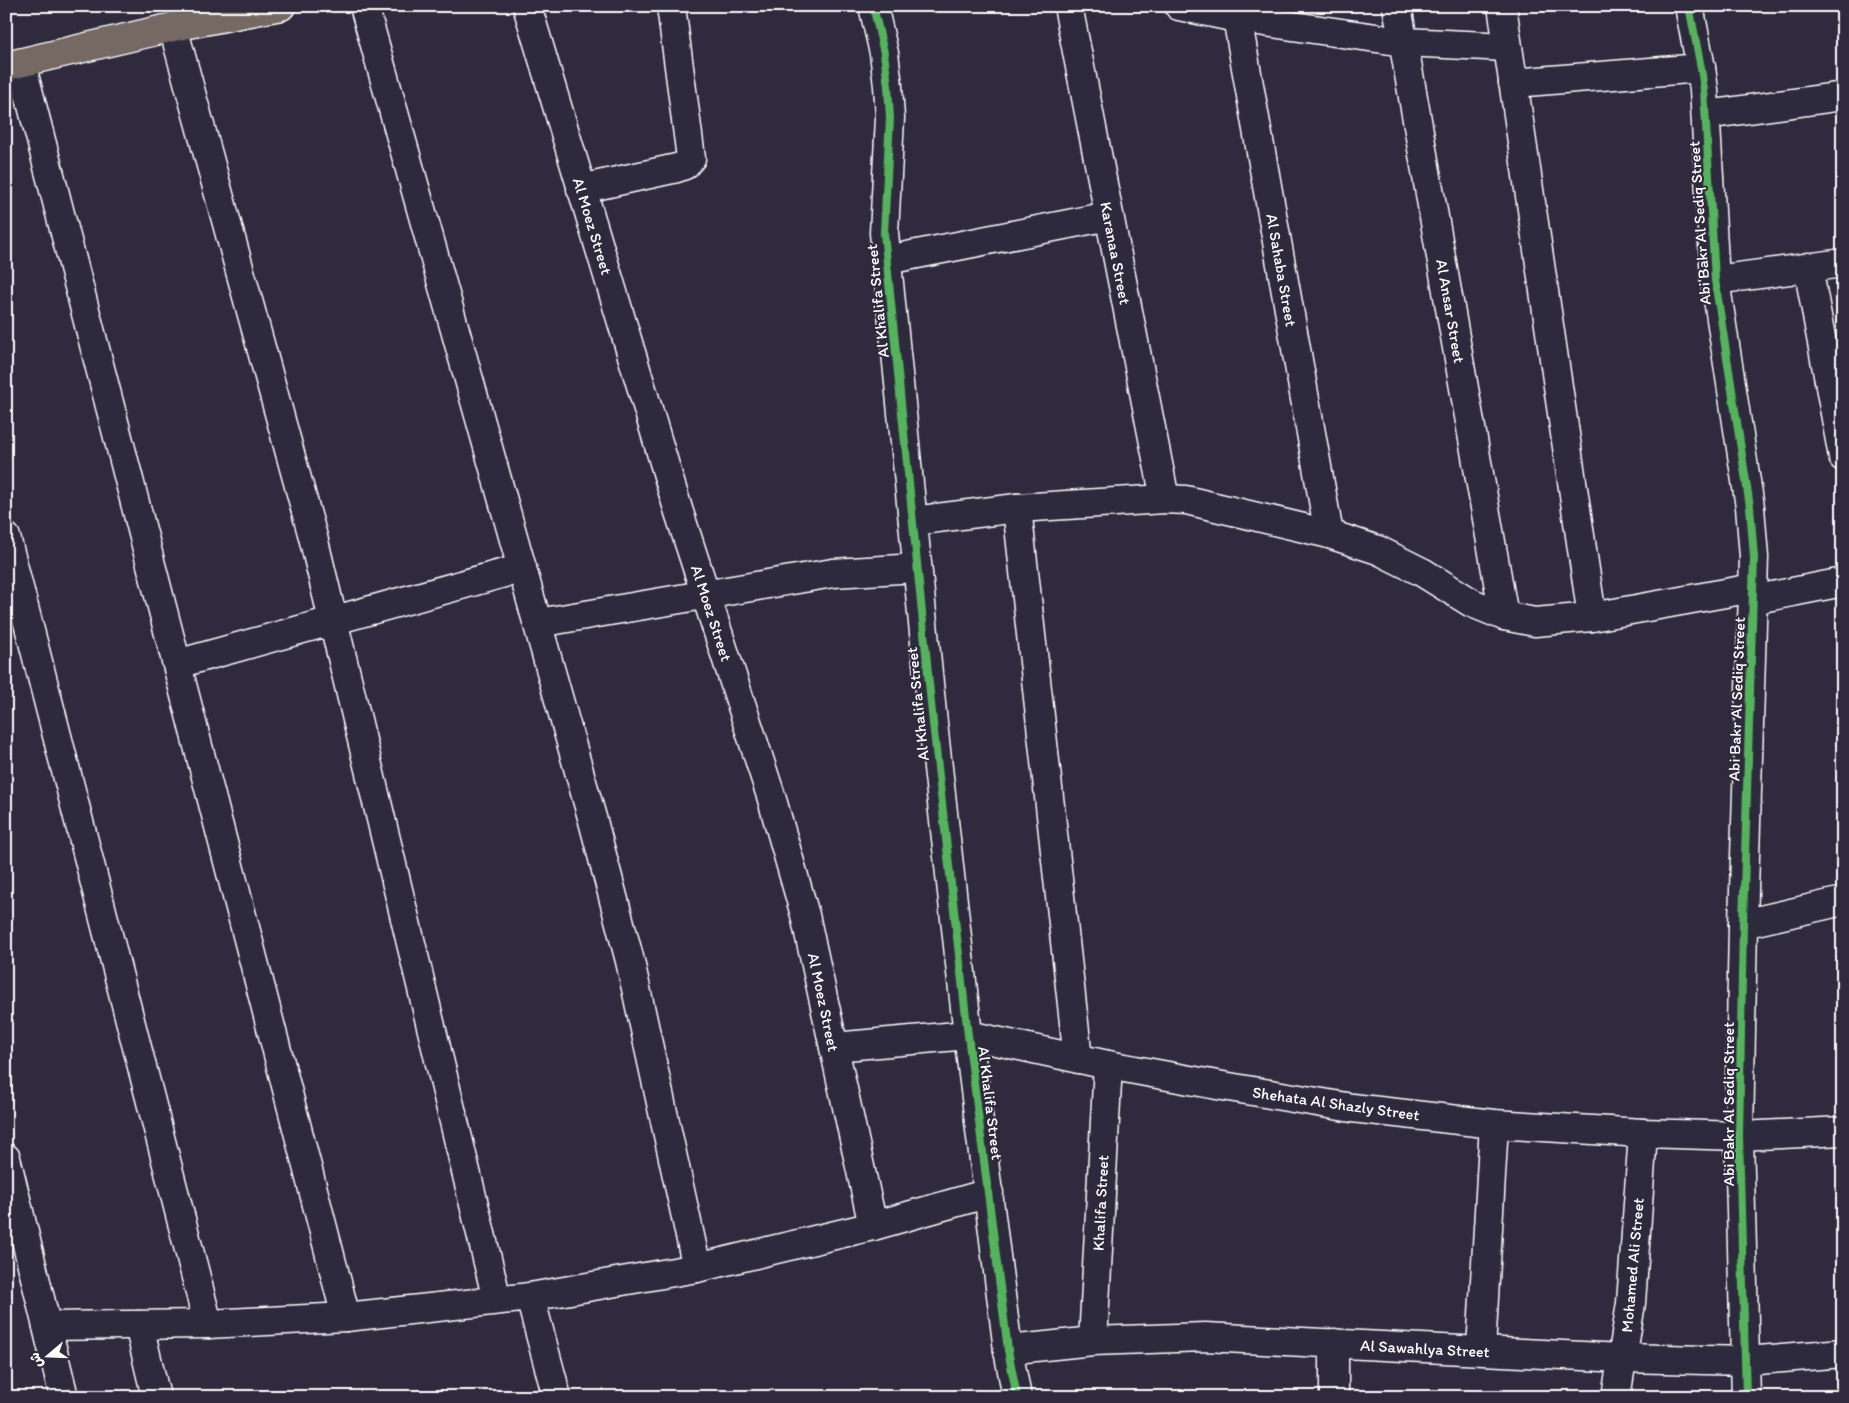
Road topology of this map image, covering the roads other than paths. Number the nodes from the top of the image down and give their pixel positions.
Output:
1 (281, 6) edge
2 (364, 6) edge
3 (527, 6) edge
4 (670, 6) edge
5 (873, 6) edge
6 (1068, 6) edge
7 (1180, 6) edge
8 (1398, 6) edge
9 (1502, 6) edge
10 (1689, 6) edge
11 (1236, 12) edge
12 (173, 27) junction
13 (1404, 42) junction
14 (1507, 48) junction
15 (14, 65) edge
16 (1701, 68) junction
17 (1513, 83) junction
18 (1843, 96) edge
19 (1706, 115) junction
20 (581, 189) junction
21 (1109, 216) junction
22 (888, 260) junction
23 (1843, 263) edge
24 (1808, 267) junction
25 (1715, 280) junction
26 (1843, 457) edge
27 (1165, 499) junction
28 (1017, 508) junction
29 (913, 521) junction
30 (1329, 534) junction
31 (6, 537) edge
32 (522, 568) junction
33 (917, 568) junction
34 (1843, 582) edge
35 (706, 594) junction
36 (1753, 594) junction
37 (1504, 616) junction
38 (1592, 617) junction
39 (333, 619) junction
40 (538, 623) junction
41 (177, 664) junction
42 (1843, 901) edge
43 (1743, 924) junction
44 (968, 1034) junction
45 (834, 1046) junction
46 (1078, 1059) junction
47 (1108, 1065) junction
48 (1494, 1124) junction
49 (1843, 1130) edge
50 (1643, 1133) junction
51 (1739, 1136) junction
52 (6, 1158) edge
53 (988, 1193) junction
54 (873, 1226) junction
55 (697, 1268) junction
56 (530, 1297) junction
57 (497, 1300) junction
58 (346, 1317) junction
59 (208, 1324) junction
60 (139, 1325) junction
61 (47, 1326) junction
62 (1093, 1340) junction
63 (1334, 1343) junction
64 (1008, 1350) junction
65 (1481, 1350) junction
66 (1843, 1353) edge
67 (1623, 1358) junction
68 (1746, 1361) junction
69 (64, 1397) edge
70 (156, 1397) edge
71 (557, 1397) edge
72 (1017, 1397) edge
73 (1334, 1397) edge
74 (1616, 1397) edge
75 (1746, 1397) edge

1 - 12 main road
2 - 32 street
3 - 20 street, Al Moez Street
4 - 20 street
5 - 22 street, Al Khalifa Street
6 - 21 street, Karanaa Street
7 - 11 street
8 - 13 street, Al Ansar Street
9 - 14 street
10 - 16 street, Abi Bakr Al Sediq Street
11 - 13 street
11 - 30 street, Al Sahaba Street
12 - 15 main road
12 - 39 street
13 - 14 street
13 - 37 street, Al Ansar Street
14 - 17 street
15 - 41 street
16 - 17 street
16 - 19 street, Abi Bakr Al Sediq Street
17 - 38 street
18 - 19 street
19 - 25 street, Abi Bakr Al Sediq Street
20 - 35 street, Al Moez Street
21 - 22 street
21 - 27 street, Karanaa Street
22 - 29 street, Al Khalifa Street
23 - 24 street
24 - 25 street
24 - 26 street
25 - 36 street, Abi Bakr Al Sediq Street
27 - 28 street
27 - 30 street
28 - 29 street
28 - 46 street
29 - 33 street, Al Khalifa Street
30 - 37 street
31 - 59 street
32 - 39 street
32 - 40 street
33 - 35 street
33 - 44 street, Al Khalifa Street
34 - 36 street
35 - 40 street
35 - 45 street, Al Moez Street
36 - 38 street
36 - 43 street, Abi Bakr Al Sediq Street
37 - 38 street
39 - 41 street
39 - 57 street
40 - 55 street
41 - 58 street
42 - 43 street
43 - 51 street, Abi Bakr Al Sediq Street
44 - 45 street, Shehata Al Shazly Street
44 - 46 street, Shehata Al Shazly Street
44 - 53 street, Al Khalifa Street
45 - 54 street, Al Moez Street
46 - 47 street, Shehata Al Shazly Street
47 - 48 street, Shehata Al Shazly Street
47 - 62 street, Khalifa Street
48 - 50 street, Shehata Al Shazly Street
48 - 65 street
49 - 51 street, Shehata Al Shazly Street
50 - 51 street, Shehata Al Shazly Street
50 - 67 street, Mohamed Ali Street
51 - 68 street, Abi Bakr Al Sediq Street
52 - 61 street
53 - 54 street
53 - 64 street, Al Khalifa Street
54 - 55 street
55 - 56 street
56 - 57 street
56 - 71 street
57 - 58 street
58 - 59 street
59 - 60 street
60 - 61 street
60 - 70 street
61 - 69 street
62 - 63 street, Al Sawahlya Street
62 - 64 street, Al Sawahlya Street
63 - 65 street, Al Sawahlya Street
63 - 73 street
64 - 72 street, Al Khalifa Street
65 - 67 street, Al Sawahlya Street
66 - 68 street, Al Sawahlya Street
67 - 68 street, Al Sawahlya Street
67 - 74 street, Mohamed Ali Street
68 - 75 street, Abi Bakr Al Sediq Street

